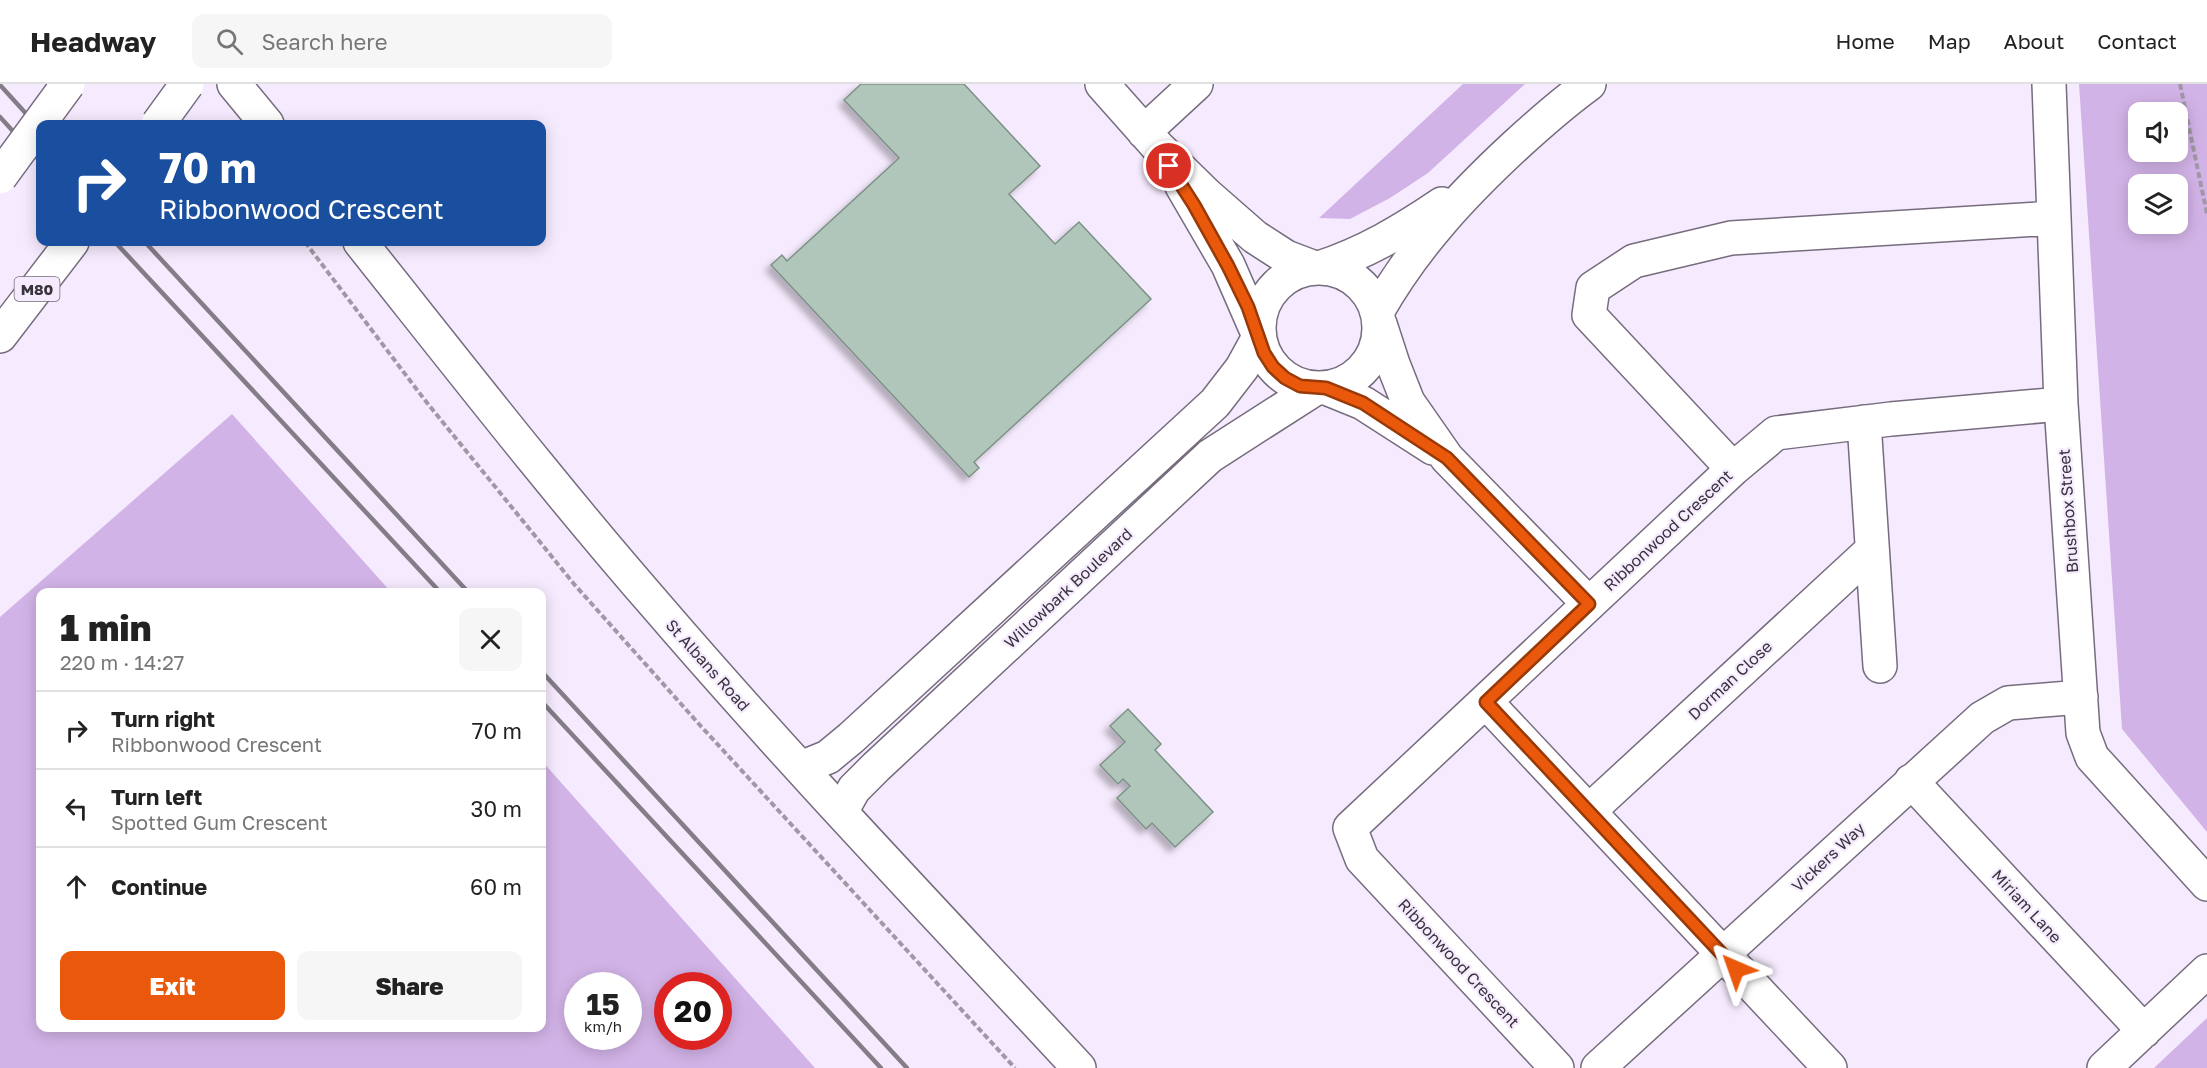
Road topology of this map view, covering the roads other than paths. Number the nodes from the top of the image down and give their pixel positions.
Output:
1 (69, 84) edge
2 (188, 84) edge
3 (234, 84) edge
4 (1102, 84) edge
5 (1196, 84) edge
6 (1589, 84) edge
7 (2048, 86) edge
8 (42, 120) edge
9 (161, 120) edge
10 (264, 120) edge
11 (36, 128) edge
12 (1150, 139) junction
13 (0, 177) edge
14 (1478, 180) junction
15 (2054, 218) junction
16 (69, 246) edge
17 (363, 246) edge
18 (1317, 268) junction
19 (1378, 317) junction
20 (0, 336) edge
21 (1259, 337) junction
22 (1321, 388) junction
23 (2061, 404) junction
24 (1864, 422) junction
25 (1447, 458) junction
26 (1733, 469) junction
27 (1872, 550) junction
28 (1589, 604) junction
29 (1880, 666) dead end
30 (2081, 697) junction
31 (1486, 702) junction
32 (801, 768) junction
33 (1911, 781) junction
34 (1589, 810) junction
35 (841, 812) junction
36 (2207, 884) edge
37 (1723, 954) junction
38 (2207, 971) edge
39 (2144, 1031) junction
40 (1079, 1068) edge
41 (1557, 1068) edge
42 (1598, 1068) edge
43 (1830, 1068) edge
44 (2104, 1068) edge

1 - 8 main road, bridge
2 - 9 main road, bridge
3 - 10 main road
4 - 12 main road
5 - 12 main road
6 - 14 main road
7 - 15 main road, Brushbox Street
11 - 13 main road, bridge
12 - 18 main road
12 - 21 main road
14 - 18 main road
14 - 19 main road
15 - 23 main road, Brushbox Street
15 - 26 main road
16 - 20 main road, M80
17 - 32 main road, St Albans Road
18 - 19 main road
18 - 21 main road
19 - 22 main road
19 - 25 main road
21 - 22 main road
21 - 32 main road
22 - 25 main road
22 - 35 main road, Willowbark Boulevard
23 - 24 main road, Ribbonwood Crescent
23 - 30 main road, Brushbox Street
24 - 26 main road, Ribbonwood Crescent
24 - 27 main road
25 - 28 main road
26 - 28 main road, Ribbonwood Crescent
27 - 29 main road
27 - 34 main road, Dorman Close
28 - 31 main road, Ribbonwood Crescent
30 - 33 main road, Vickers Way
30 - 36 main road, Brushbox Street
31 - 34 main road
31 - 41 main road, Ribbonwood Crescent
32 - 35 main road, St Albans Road
33 - 37 main road, Vickers Way
33 - 39 main road, Miriam Lane
34 - 37 main road
35 - 40 main road, St Albans Road
37 - 42 main road, Vickers Way
37 - 43 main road
38 - 39 main road
39 - 44 main road

